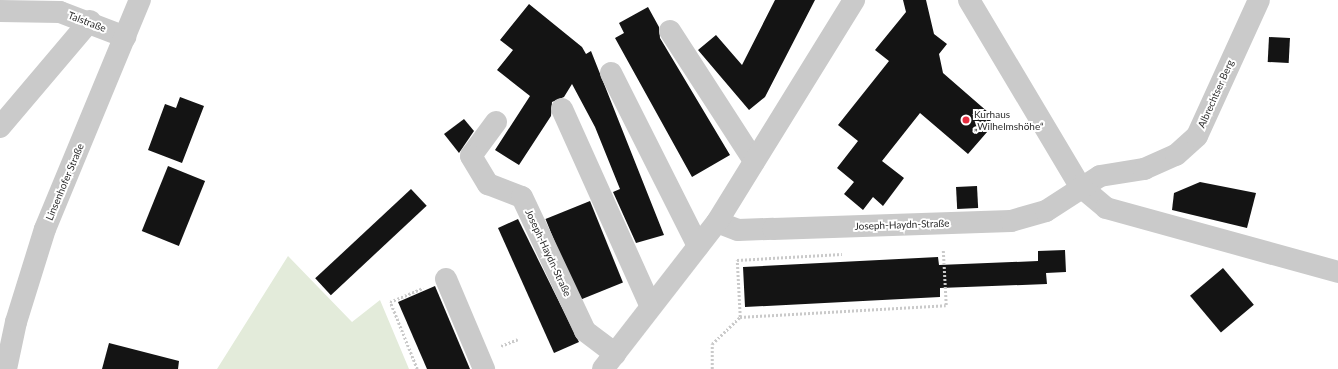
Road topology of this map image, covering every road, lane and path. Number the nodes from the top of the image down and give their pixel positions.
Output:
1 (140, 0) edge
2 (854, 0) edge
3 (969, 0) edge
4 (1259, 0) edge
5 (0, 11) edge
6 (90, 22) junction
7 (670, 31) dead end
8 (125, 37) junction
9 (611, 73) dead end
10 (562, 109) dead end
11 (496, 122) dead end
12 (0, 127) edge
13 (754, 161) junction
14 (1080, 186) junction
15 (717, 222) junction
16 (698, 246) junction
17 (935, 250) dead end
18 (847, 254) dead end
19 (1338, 272) edge
20 (446, 279) joint
21 (650, 305) junction
22 (740, 317) junction
23 (609, 362) edge
24 (6, 369) edge
25 (418, 369) edge
26 (484, 369) edge
27 (712, 369) edge

1 - 8 street, Linsenhofer Straße
2 - 13 street, Joseph-Haydn-Straße
3 - 14 street
4 - 14 street, Albrechtser Berg
5 - 6 street, Talstraße
6 - 8 street, Talstraße
6 - 12 street
7 - 13 street
8 - 24 street, Linsenhofer Straße
9 - 16 street
10 - 21 street
11 - 23 street, Joseph-Haydn-Straße
13 - 15 street, Joseph-Haydn-Straße
14 - 15 street, Joseph-Haydn-Straße
14 - 19 street
15 - 16 street, Joseph-Haydn-Straße
16 - 21 street, Joseph-Haydn-Straße
17 - 22 path
18 - 22 path
20 - 25 path
20 - 26 street
21 - 23 street, Joseph-Haydn-Straße
22 - 27 path

